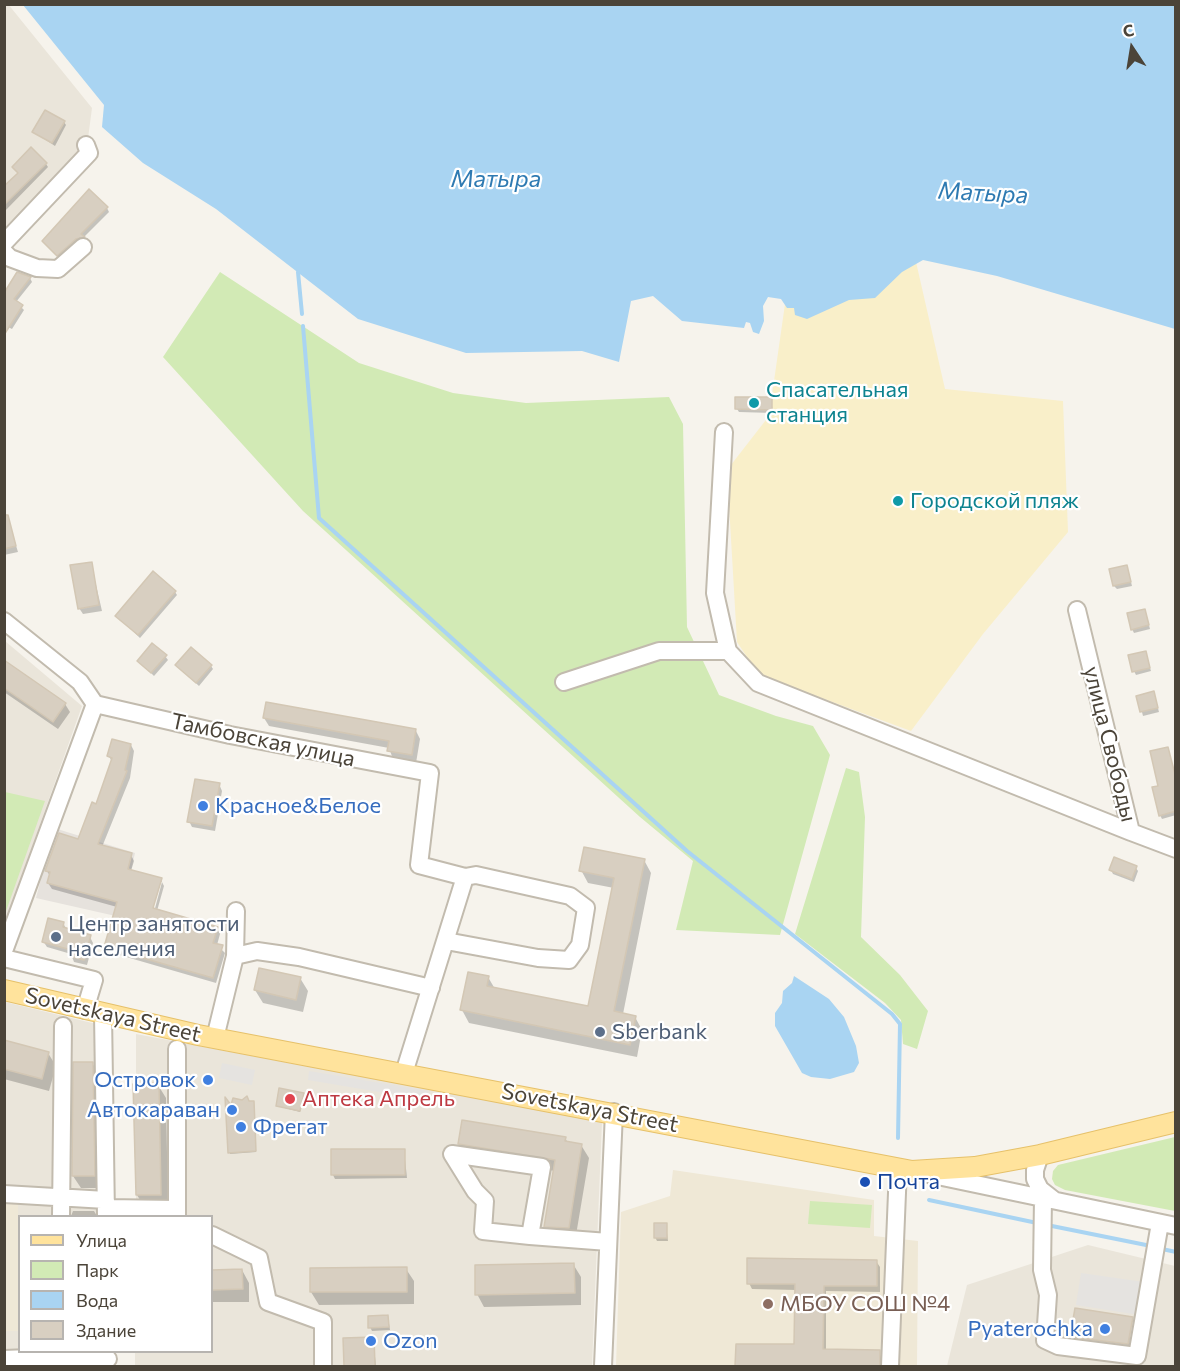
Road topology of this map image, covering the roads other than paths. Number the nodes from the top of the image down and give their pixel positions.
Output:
1 (86, 145) dead end
2 (4, 243) edge
3 (83, 246) dead end
4 (4, 252) edge
5 (724, 432) dead end
6 (1077, 610) dead end
7 (4, 621) edge
8 (728, 651) junction
9 (564, 682) dead end
10 (95, 704) junction
11 (1131, 832) junction
12 (1176, 849) edge
13 (465, 877) junction
14 (236, 911) dead end
15 (446, 940) junction
16 (4, 951) edge
17 (235, 956) junction
18 (4, 958) edge
19 (431, 988) junction
20 (4, 990) edge
21 (94, 1012) junction
22 (63, 1026) dead end
23 (215, 1038) junction
24 (177, 1049) dead end
25 (404, 1073) junction
26 (614, 1112) junction
27 (1176, 1122) edge
28 (1040, 1155) junction
29 (905, 1169) junction
30 (4, 1194) edge
31 (62, 1198) junction
32 (1049, 1199) junction
33 (106, 1208) edge
34 (177, 1213) edge
35 (61, 1215) edge
36 (1168, 1225) edge
37 (213, 1235) edge
38 (530, 1236) junction
39 (608, 1242) junction
40 (54, 1354) edge
41 (4, 1359) edge
42 (108, 1359) edge
43 (322, 1366) edge
44 (603, 1366) edge
45 (890, 1366) edge

1 - 2 street
3 - 4 street
5 - 8 street
6 - 11 street, улица Свободы
7 - 10 street
8 - 9 street
8 - 11 street
10 - 13 street, Тамбовская улица
10 - 16 street
11 - 12 street, улица Свободы
13 - 15 street
13 - 15 street
14 - 17 street
15 - 19 street
17 - 19 street
17 - 23 street
18 - 21 street
19 - 25 street
20 - 21 main road, Sovetskaya Street
21 - 23 main road, Sovetskaya Street
21 - 33 street
22 - 31 street
23 - 25 main road, Sovetskaya Street
24 - 34 street
25 - 26 main road, Sovetskaya Street
26 - 29 main road, Sovetskaya Street
26 - 39 street
27 - 28 main road, Sovetskaya Street
28 - 29 main road, Sovetskaya Street
28 - 32 street
29 - 32 street
29 - 45 street
30 - 31 street
31 - 33 street
31 - 35 street
32 - 36 street
32 - 36 street
33 - 34 street
37 - 43 street
38 - 38 street
38 - 39 street
39 - 44 street
40 - 41 street
40 - 42 street

